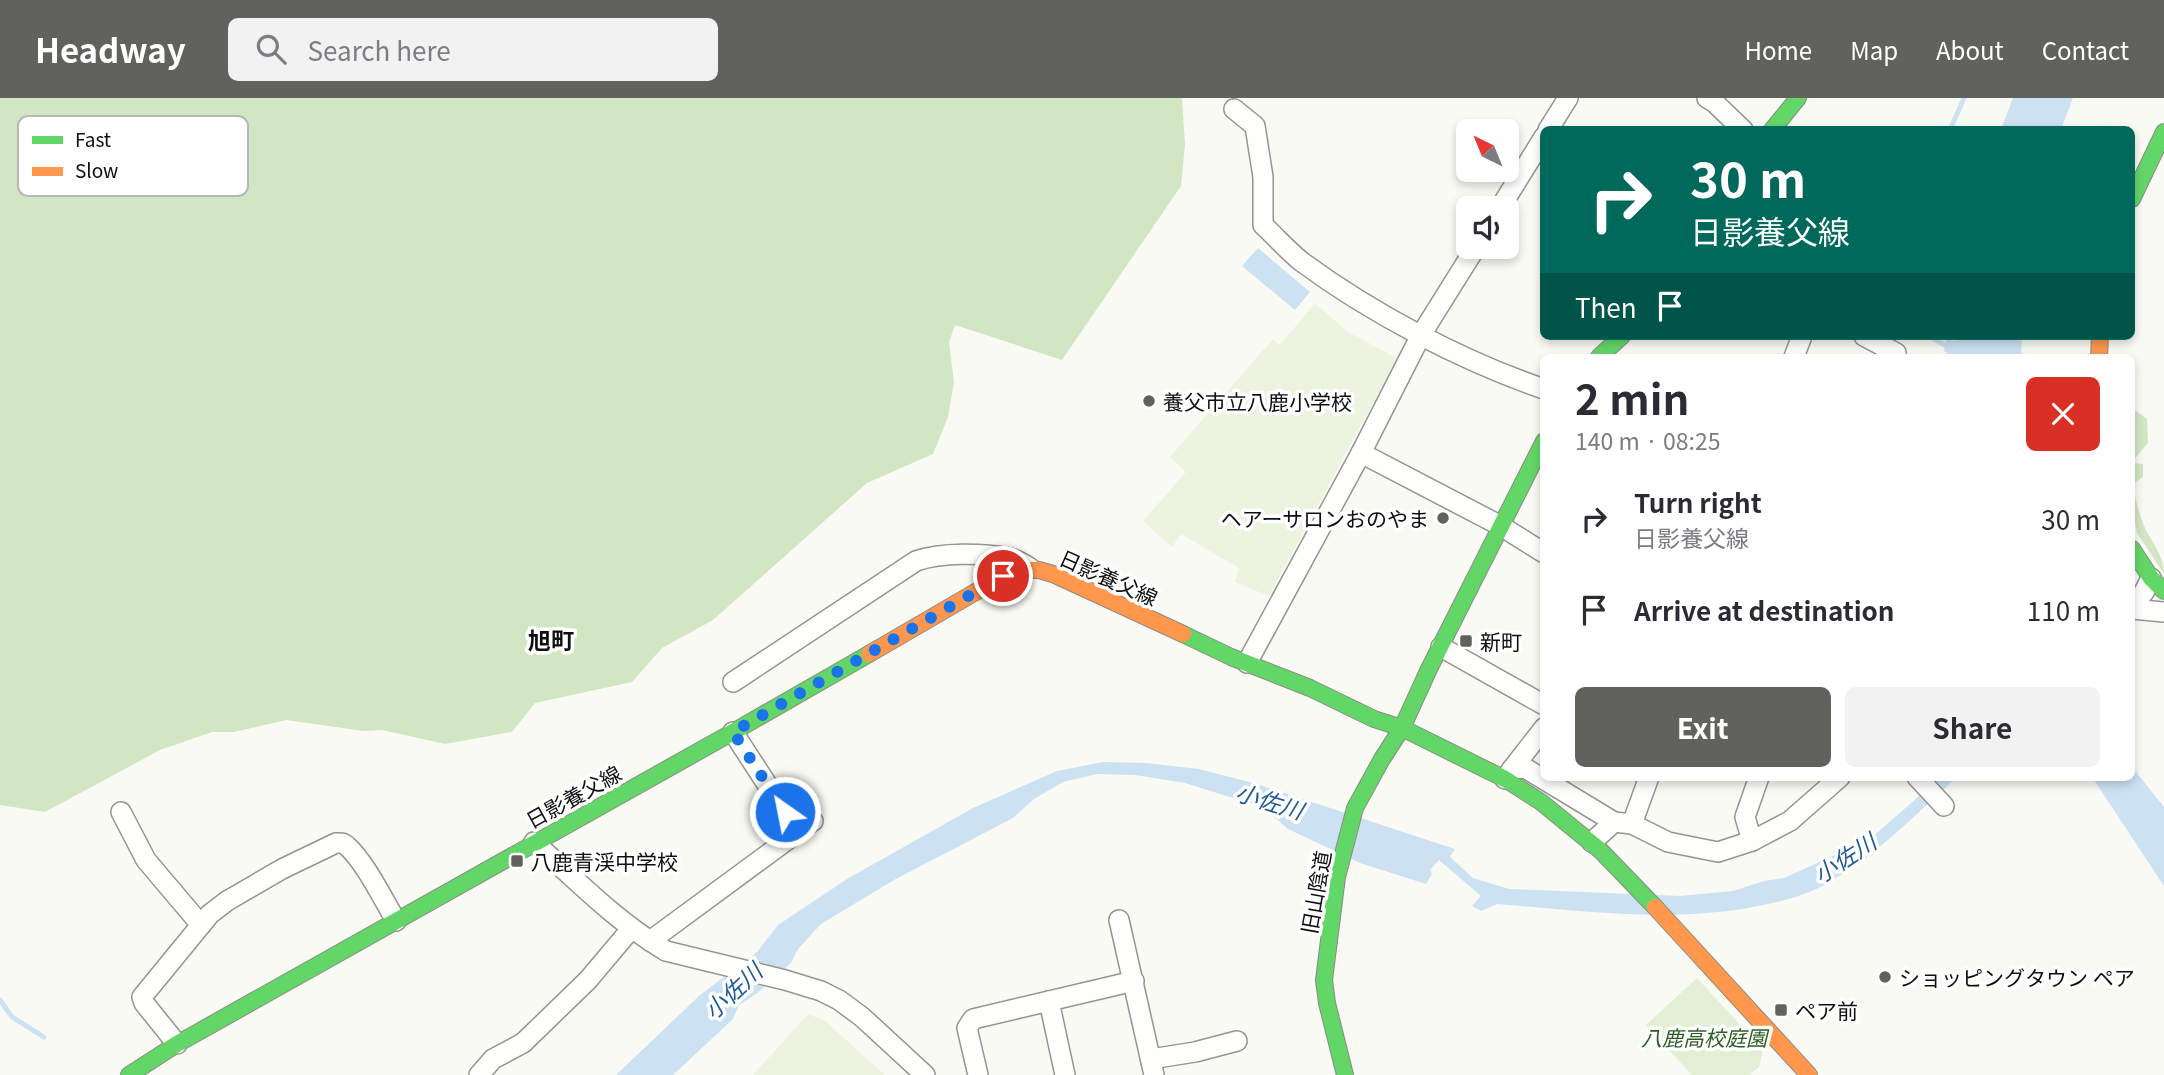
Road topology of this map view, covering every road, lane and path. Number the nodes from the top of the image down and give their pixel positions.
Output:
1 (1568, 98) edge
2 (1707, 98) edge
3 (1797, 98) edge
4 (1234, 109) dead end
5 (1550, 126) edge
6 (1739, 126) edge
7 (1775, 126) edge
8 (2164, 132) edge
9 (1540, 143) edge
10 (2135, 193) edge
11 (1507, 196) edge
12 (1468, 259) edge
13 (1421, 335) junction
14 (1618, 340) edge
15 (1872, 340) edge
16 (1603, 354) edge
17 (1896, 354) edge
18 (1540, 388) edge
19 (1540, 449) edge
20 (1361, 453) junction
21 (1501, 526) junction
22 (1540, 550) edge
23 (2135, 554) edge
24 (1030, 568) junction
25 (2158, 584) edge
26 (2135, 603) edge
27 (2135, 607) edge
28 (2164, 612) edge
29 (1441, 647) junction
30 (1247, 663) junction
31 (733, 682) dead end
32 (1540, 703) edge
33 (1402, 728) junction
34 (733, 732) junction
35 (1540, 733) edge
36 (1508, 774) junction
37 (1540, 776) edge
38 (1548, 781) edge
39 (1647, 781) edge
40 (1758, 781) edge
41 (1835, 781) edge
42 (1921, 781) edge
43 (1944, 806) dead end
44 (121, 812) dead end
45 (1623, 823) junction
46 (1752, 841) junction
47 (534, 842) junction
48 (1596, 846) junction
49 (1119, 920) dead end
50 (396, 921) junction
51 (201, 925) junction
52 (631, 929) junction
53 (650, 941) junction
54 (1134, 981) junction
55 (1049, 1001) junction
56 (1237, 1041) dead end
57 (177, 1044) junction
58 (1152, 1067) edge
59 (129, 1075) edge
60 (479, 1075) edge
61 (925, 1075) edge
62 (978, 1075) edge
63 (1065, 1075) edge
64 (1345, 1075) edge
65 (1809, 1075) edge

1 - 5 street
2 - 6 street
3 - 7 main road
4 - 13 street
8 - 10 main road
9 - 11 street
12 - 13 street
13 - 18 street
13 - 20 street
14 - 16 main road
15 - 17 street
19 - 21 main road
20 - 21 street
20 - 30 street
21 - 22 street
21 - 29 main road
23 - 25 main road
24 - 30 main road, 日影養父線
24 - 31 street
24 - 34 main road, 日影養父線
25 - 26 street
27 - 28 street
29 - 32 street
29 - 33 main road
30 - 33 main road, 日影養父線
33 - 36 main road, 日影養父線
33 - 64 main road, 旧山陰道
34 - 47 main road, 日影養父線
34 - 53 street
35 - 36 street
36 - 37 street
36 - 48 main road, 日影養父線
38 - 45 street
39 - 45 street
40 - 46 street
41 - 46 street
42 - 43 street
44 - 51 street
45 - 46 street
45 - 48 street
47 - 50 main road, 日影養父線
47 - 52 street
48 - 65 main road, 日影養父線
49 - 54 street
50 - 51 street
50 - 57 main road, 日影養父線
51 - 57 street
52 - 53 street
52 - 60 street
53 - 61 street
54 - 55 street
54 - 58 street
55 - 62 street
55 - 63 street
56 - 58 street
57 - 59 main road, 日影養父線

